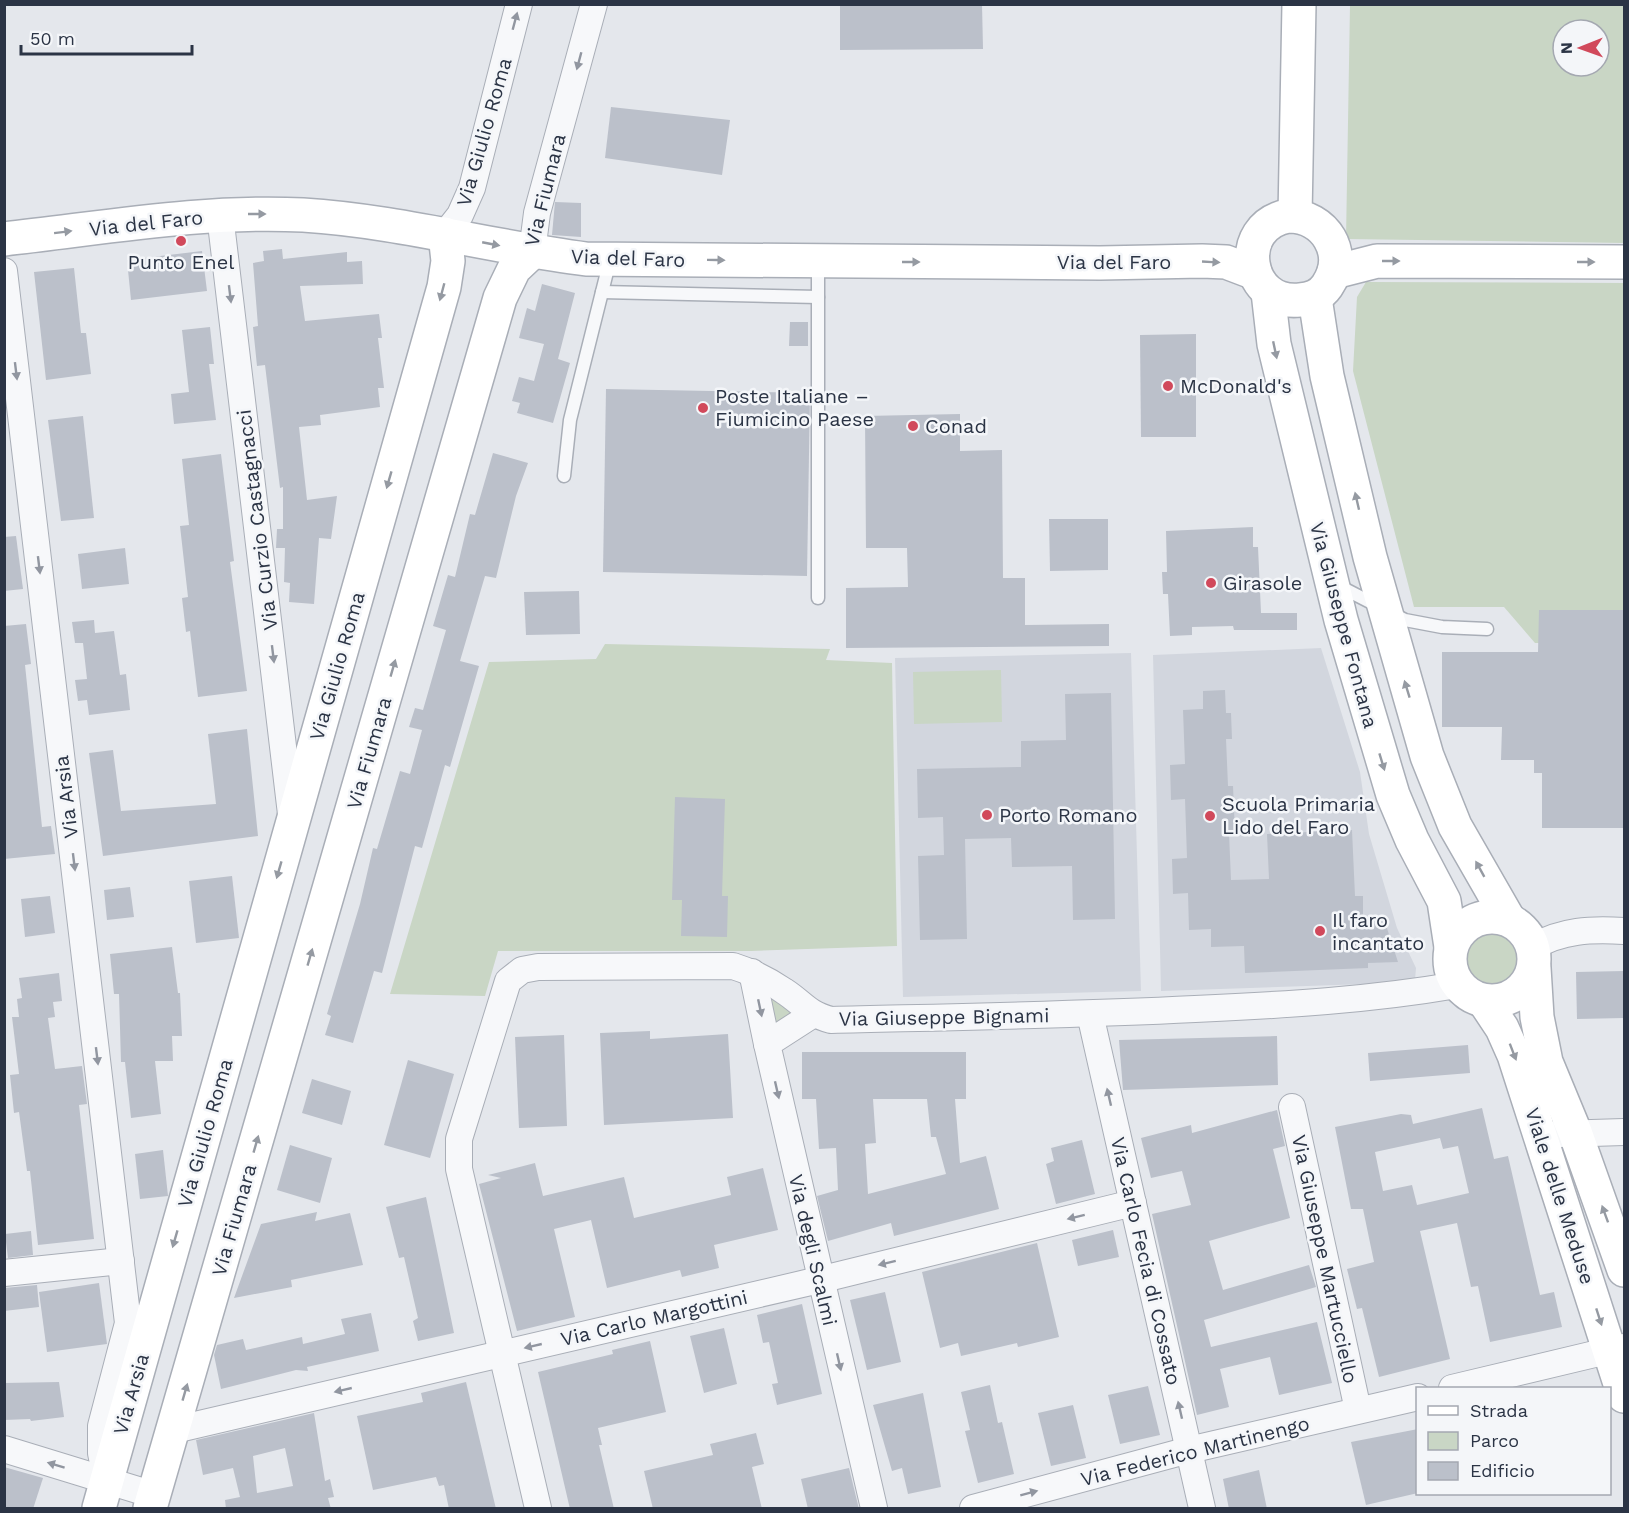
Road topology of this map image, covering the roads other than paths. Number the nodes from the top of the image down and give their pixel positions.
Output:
1 (519, 4) edge
2 (594, 4) edge
3 (1299, 4) edge
4 (220, 215) junction
5 (1295, 216) junction
6 (445, 234) junction
7 (4, 239) edge
8 (532, 252) junction
9 (610, 259) junction
10 (818, 261) junction
11 (1624, 262) edge
12 (4, 271) edge
13 (1261, 283) junction
14 (1324, 285) junction
15 (602, 292) junction
16 (818, 297) junction
17 (564, 476) dead end
18 (1330, 582) junction
19 (818, 598) dead end
20 (1384, 611) junction
21 (1487, 629) dead end
22 (292, 825) junction
23 (1509, 920) junction
24 (1624, 931) edge
25 (1451, 947) junction
26 (1533, 957) junction
27 (752, 972) junction
28 (1471, 993) junction
29 (1090, 1014) junction
30 (812, 1015) junction
31 (767, 1044) junction
32 (1292, 1107) dead end
33 (1575, 1132) junction
34 (1624, 1132) edge
35 (1541, 1137) junction
36 (1133, 1203) junction
37 (121, 1261) junction
38 (1624, 1270) edge
39 (4, 1273) edge
40 (819, 1280) junction
41 (139, 1326) junction
42 (1617, 1350) edge
43 (502, 1353) junction
44 (1460, 1387) edge
45 (1416, 1396) edge
46 (1624, 1396) edge
47 (1358, 1410) junction
48 (174, 1430) junction
49 (4, 1449) edge
50 (1189, 1450) junction
51 (103, 1494) edge
52 (152, 1502) edge
53 (538, 1509) edge
54 (874, 1509) edge
55 (973, 1509) edge
56 (1202, 1509) edge

6 -> 1 street, Via Giulio Roma
2 -> 8 street, Via Fiumara
3 - 5 street
4 -> 6 street, Via del Faro
7 -> 4 street, Via del Faro
4 -> 22 street, Via Curzio Castagnacci
5 - 13 street
5 - 14 street
6 -> 8 street, Via del Faro
6 -> 22 street, Via Giulio Roma
8 - 9 street, Via del Faro
48 -> 8 street, Via Fiumara
9 -> 10 street, Via del Faro
9 - 15 lane
10 -> 13 street, Via del Faro
10 - 16 lane
14 -> 11 street
12 -> 37 street, Via Arsia
13 - 14 street
13 -> 18 street, Via Giuseppe Fontana
20 -> 14 street
15 - 16 lane
15 - 17 lane
16 - 19 lane
18 - 20 lane
18 -> 25 street, Via Giuseppe Fontana
20 - 21 lane
23 -> 20 street
22 -> 41 street, Via Giulio Roma
23 - 25 street
23 - 26 street
24 - 26 street
25 - 28 street
26 - 28 street
26 - 33 street, Viale delle Meduse
27 - 30 street, Via Giuseppe Bignami
27 -> 31 street, Via degli Scalmi
27 - 43 street, Via Giuseppe Bignami
28 - 29 street, Via Giuseppe Bignami
28 -> 35 street, Viale delle Meduse
29 - 30 street, Via Giuseppe Bignami
36 -> 29 street, Via Carlo Fecia di Cossato
30 - 31 street
31 -> 40 street, Via degli Scalmi
32 - 47 street, Via Giuseppe Martucciello
33 - 34 street
33 - 35 street
38 -> 33 street, Viale delle Meduse
35 -> 42 street, Viale delle Meduse
36 -> 40 street, Via Carlo Margottini
50 -> 36 street, Via Carlo Fecia di Cossato
37 - 39 street
37 - 41 street, Via Arsia
40 -> 43 street, Via Carlo Margottini
40 -> 54 street, Via degli Scalmi
41 - 51 street, Via Arsia
42 - 44 street
42 - 46 street, Viale delle Meduse
43 -> 48 street, Via Carlo Margottini
43 - 53 street, Via Giuseppe Bignami
45 - 47 street, Via Federico Martinengo
47 - 50 street, Via Federico Martinengo
48 - 52 street, Via Fiumara
51 -> 49 street
55 -> 50 street, Via Federico Martinengo
50 - 56 street, Via Carlo Fecia di Cossato
51 - 52 street

